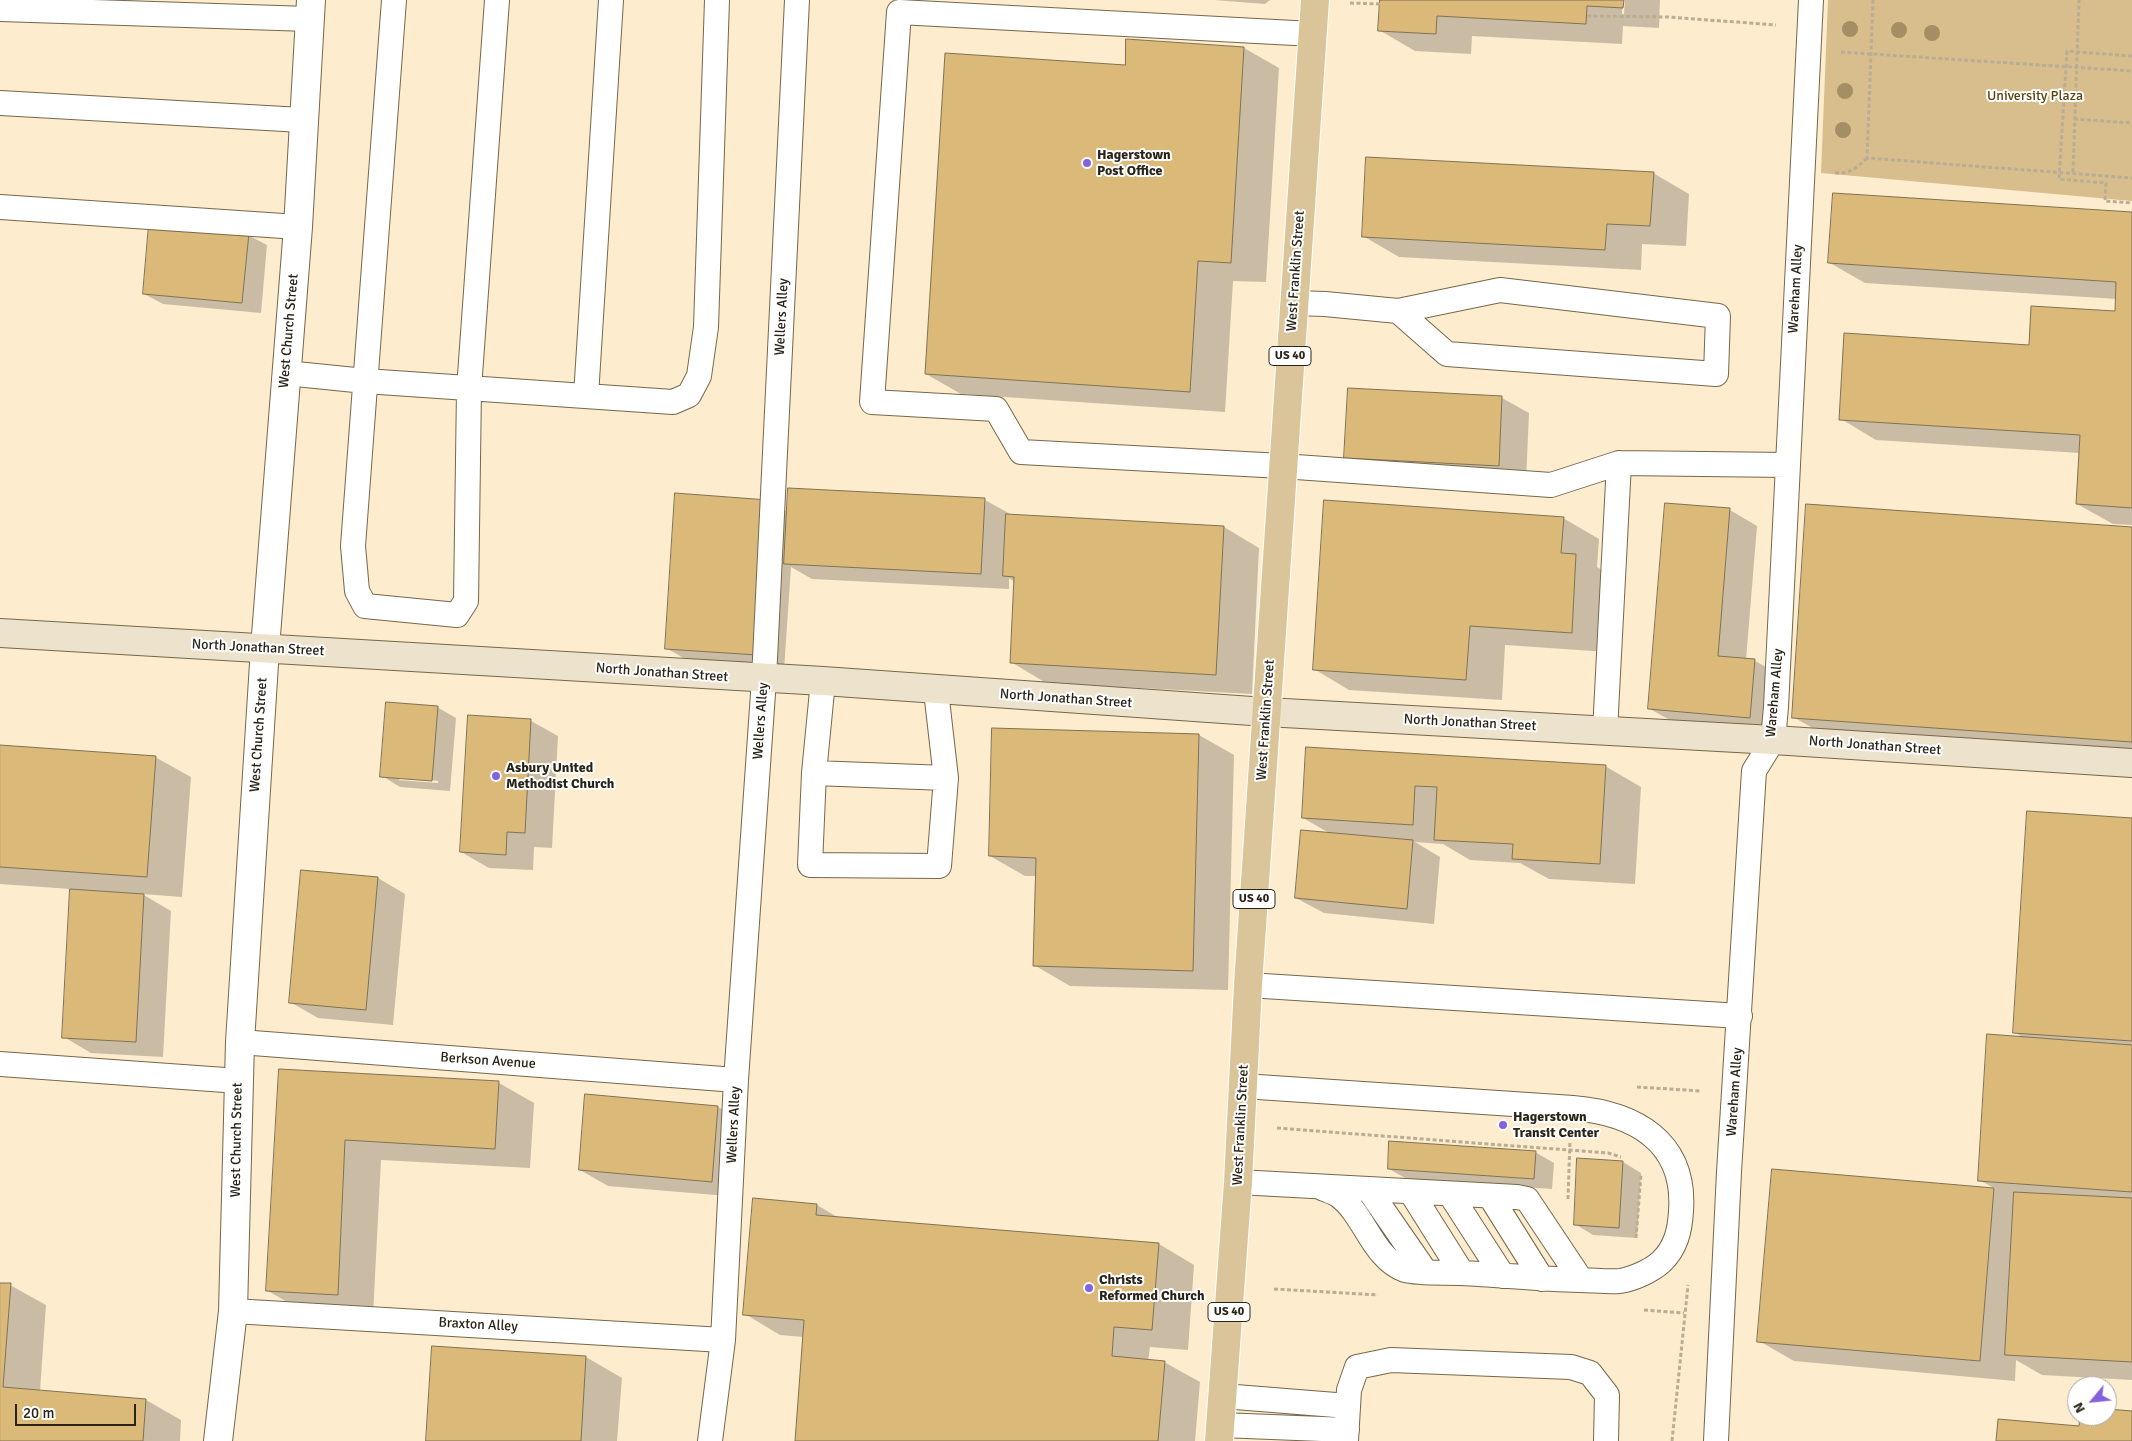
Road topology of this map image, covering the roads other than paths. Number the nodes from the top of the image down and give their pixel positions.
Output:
1 (394, 0) edge
2 (497, 0) edge
3 (611, 0) edge
4 (717, 0) edge
5 (797, 0) edge
6 (1315, 0) edge
7 (1810, 0) edge
8 (0, 9) edge
9 (310, 10) edge
10 (1313, 34) junction
11 (0, 103) edge
12 (302, 120) junction
13 (0, 208) edge
14 (298, 227) junction
15 (1294, 303) junction
16 (1398, 311) junction
17 (286, 373) junction
18 (365, 382) junction
19 (469, 389) junction
20 (586, 396) junction
21 (1619, 463) junction
22 (1282, 466) junction
23 (1788, 466) junction
24 (0, 633) edge
25 (265, 648) junction
26 (764, 679) junction
27 (824, 682) junction
28 (936, 691) junction
29 (1266, 712) junction
30 (1605, 731) junction
31 (1773, 740) junction
32 (2132, 763) edge
33 (814, 774) junction
34 (946, 778) junction
35 (1248, 985) junction
36 (1740, 1016) junction
37 (240, 1042) junction
38 (0, 1064) edge
39 (736, 1080) junction
40 (239, 1081) junction
41 (1243, 1086) junction
42 (1238, 1182) junction
43 (1320, 1187) junction
44 (1369, 1190) junction
45 (1411, 1192) junction
46 (1450, 1194) junction
47 (1490, 1196) junction
48 (1425, 1271) junction
49 (1462, 1273) junction
50 (1503, 1276) junction
51 (1542, 1279) junction
52 (1581, 1280) junction
53 (233, 1311) junction
54 (723, 1340) junction
55 (1223, 1396) junction
56 (1348, 1406) junction
57 (1220, 1433) edge
58 (1347, 1436) edge
59 (218, 1441) edge
60 (710, 1441) edge
61 (1606, 1441) edge
62 (1716, 1441) edge

1 - 18 lane
2 - 19 lane
3 - 20 lane
4 - 20 lane
5 - 26 lane, Wellers Alley
6 - 10 main road, West Franklin Street / US 40
7 - 23 lane, Wareham Alley
8 - 9 lane
9 - 12 street, West Church Street
10 - 15 main road, West Franklin Street / US 40
10 - 22 lane
11 - 12 lane
12 - 14 street, West Church Street
13 - 14 lane
14 - 17 street, West Church Street
15 - 16 lane
15 - 22 main road, West Franklin Street / US 40
16 - 16 lane
17 - 18 lane
17 - 25 street, West Church Street
18 - 19 lane
18 - 19 lane
19 - 20 lane
21 - 22 lane
21 - 23 lane
21 - 30 lane
22 - 29 main road, West Franklin Street / US 40
23 - 31 lane, Wareham Alley
24 - 25 main road, North Jonathan Street
25 - 26 main road, North Jonathan Street
25 - 37 street, West Church Street
26 - 27 main road, North Jonathan Street
26 - 39 lane, Wellers Alley
27 - 28 main road, North Jonathan Street
27 - 33 lane
28 - 29 main road, North Jonathan Street
28 - 34 lane
29 - 30 main road, North Jonathan Street
29 - 35 main road, West Franklin Street / US 40
30 - 31 main road, North Jonathan Street
31 - 32 main road, North Jonathan Street
31 - 36 lane, Wareham Alley
33 - 34 lane
33 - 34 lane
35 - 36 lane
35 - 41 main road, West Franklin Street / US 40
36 - 62 lane, Wareham Alley
37 - 39 lane, Berkson Avenue
37 - 40 street, West Church Street
38 - 40 lane
39 - 54 lane, Wellers Alley
40 - 53 street, West Church Street
41 - 42 main road, West Franklin Street / US 40
41 - 52 lane
42 - 43 lane
42 - 55 main road, West Franklin Street / US 40
43 - 44 lane
43 - 48 lane
44 - 45 lane
44 - 48 lane
45 - 46 lane
45 - 49 lane
46 - 47 lane
46 - 50 lane
47 - 51 lane
47 - 52 lane
48 - 49 lane
49 - 50 lane
50 - 51 lane
51 - 52 lane
53 - 54 lane, Braxton Alley
53 - 59 street, West Church Street
54 - 60 lane, Wellers Alley
55 - 56 lane
55 - 57 main road, West Franklin Street / US 40
56 - 58 lane
56 - 61 lane
57 - 58 lane

